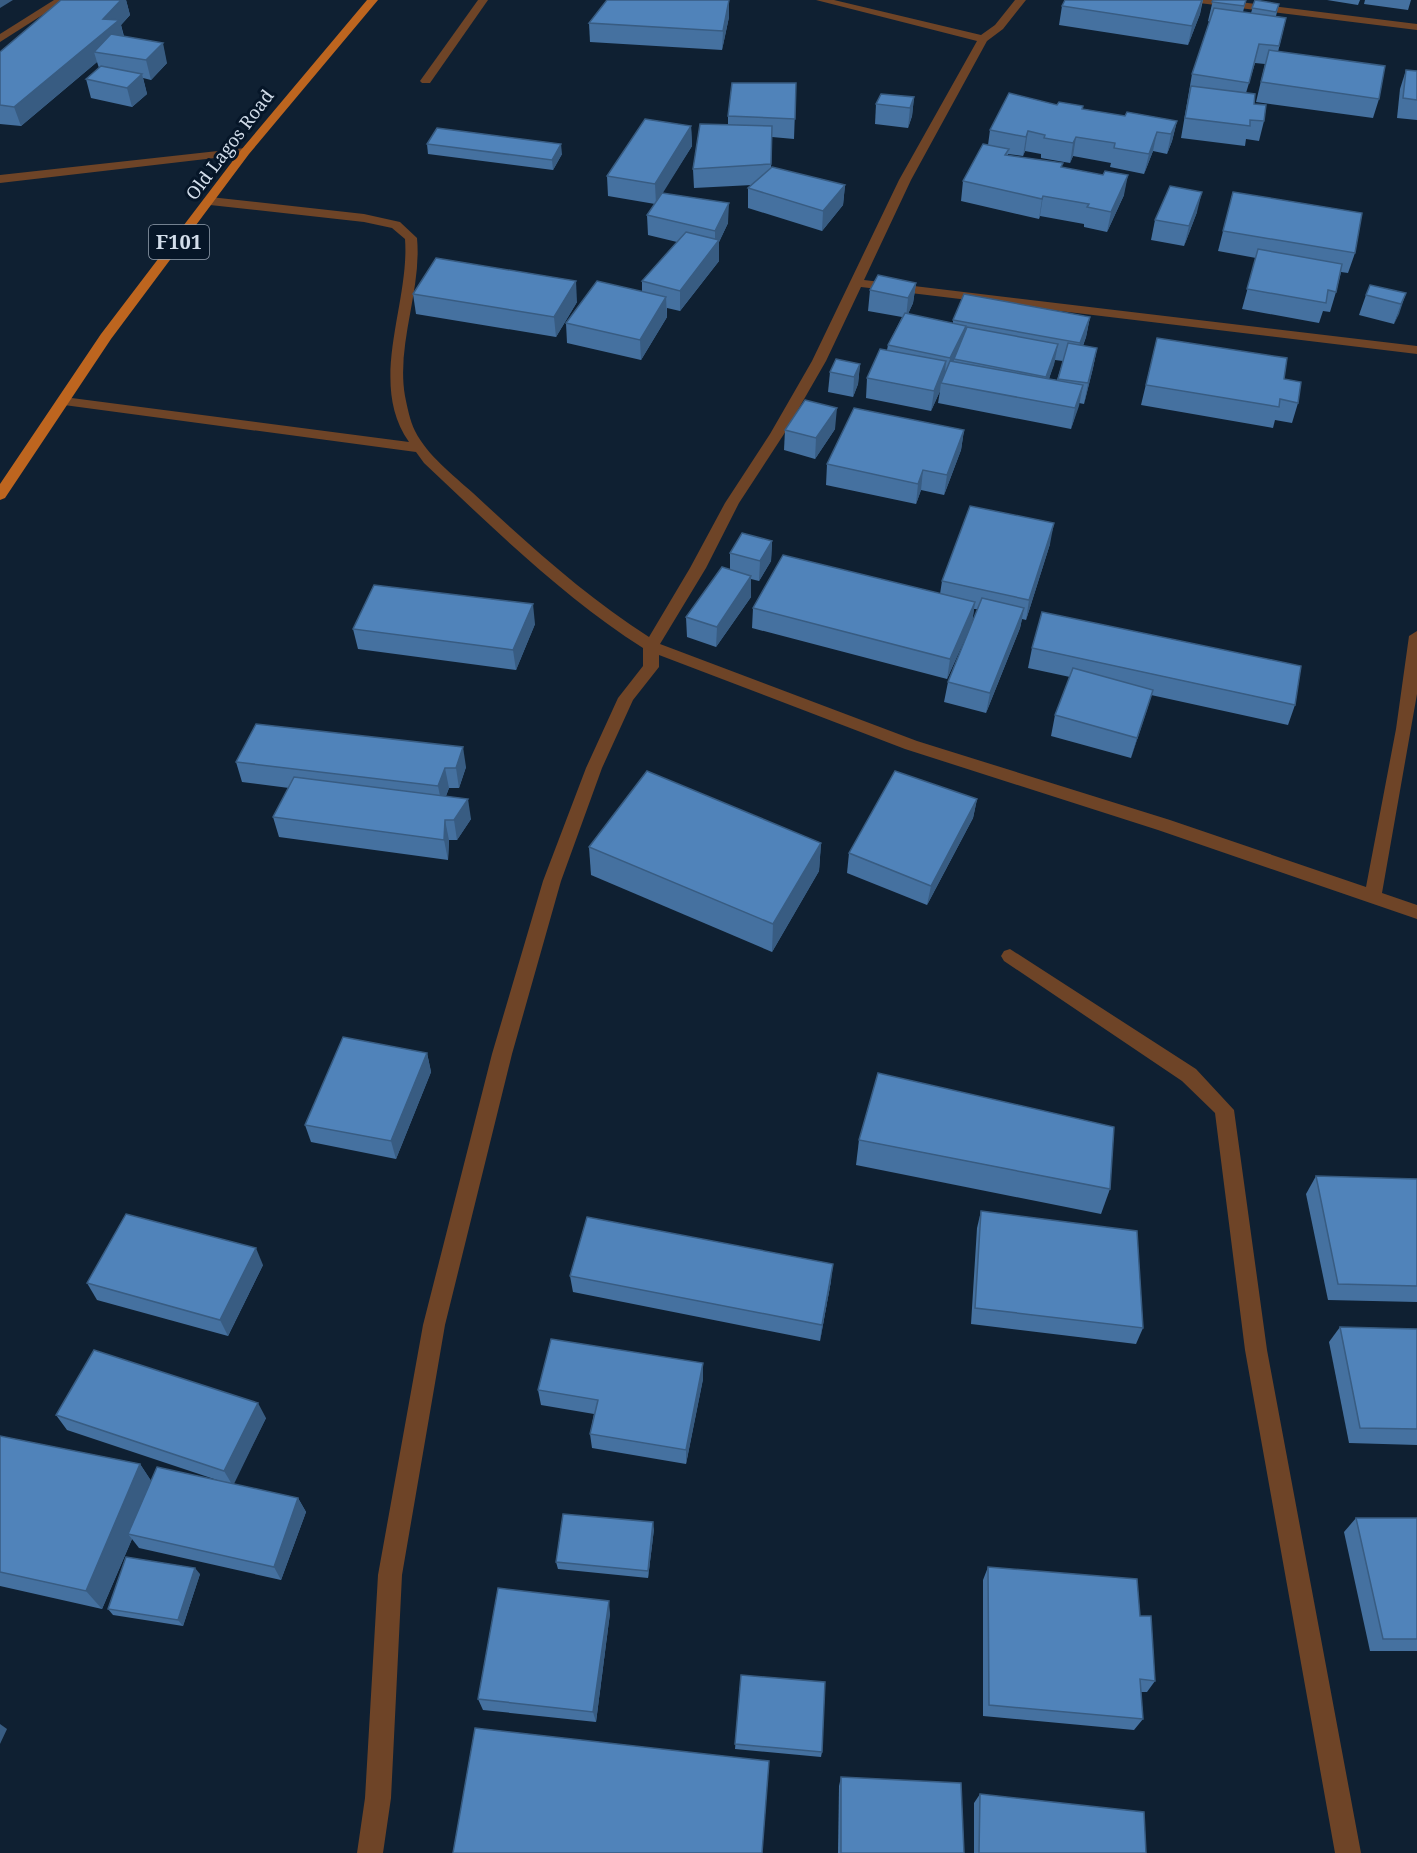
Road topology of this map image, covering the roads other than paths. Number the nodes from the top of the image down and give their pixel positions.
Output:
1 (61, 0) edge
2 (373, 0) edge
3 (483, 0) edge
4 (821, 0) edge
5 (1020, 0) edge
6 (1199, 0) edge
7 (1417, 27) edge
8 (0, 39) edge
9 (983, 39) junction
10 (426, 81) dead end
11 (245, 153) junction
12 (0, 179) edge
13 (210, 201) junction
14 (859, 283) junction
15 (1417, 350) edge
16 (64, 401) junction
17 (421, 448) junction
18 (0, 495) edge
19 (1417, 636) edge
20 (651, 646) junction
21 (1373, 896) junction
22 (1417, 912) edge
23 (1010, 956) dead end
24 (370, 1853) edge
25 (1348, 1853) edge

1 - 8 street
2 - 11 main road, Old Lagos Road / F101
3 - 10 street
4 - 9 street
5 - 9 street
6 - 7 street
9 - 14 street
11 - 12 street
11 - 13 main road, Old Lagos Road / F101
13 - 16 main road, Old Lagos Road / F101
13 - 17 street
14 - 15 street
14 - 20 street
16 - 17 street
16 - 18 main road, Old Lagos Road / F101
17 - 20 street
19 - 21 street
20 - 21 street
20 - 24 street
21 - 22 street
23 - 25 street

